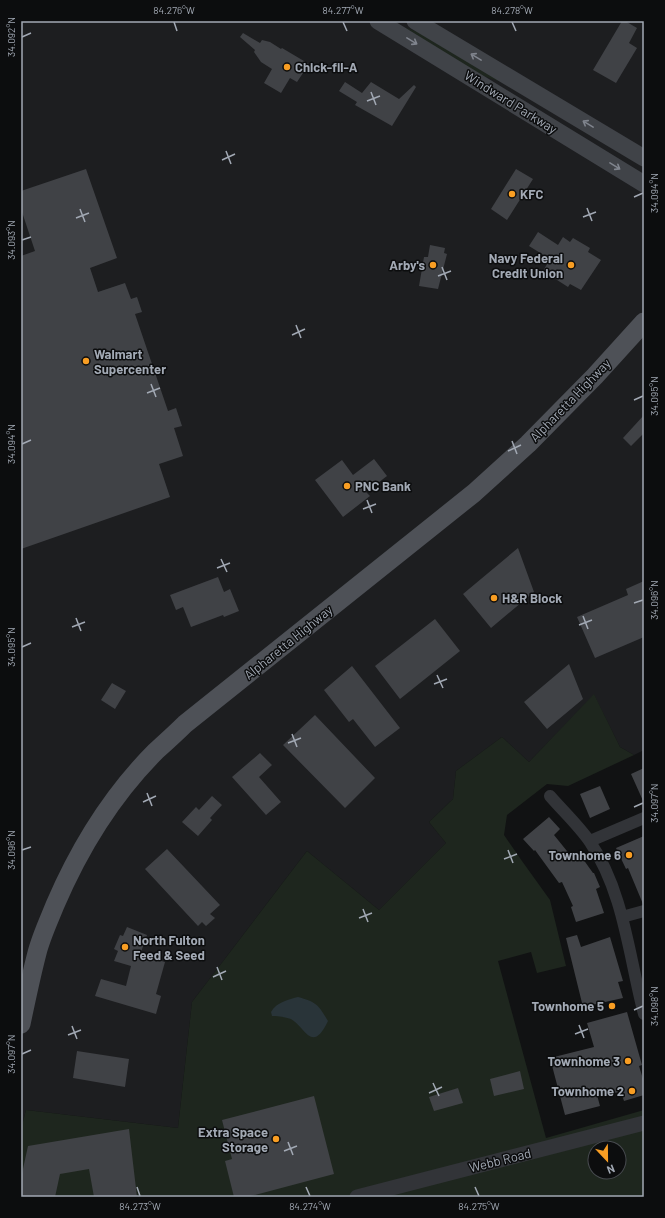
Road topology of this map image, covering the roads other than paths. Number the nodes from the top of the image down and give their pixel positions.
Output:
1 (378, 21) edge
2 (415, 21) edge
3 (644, 158) edge
4 (644, 184) edge
5 (644, 322) edge
6 (550, 796) dead end
7 (644, 818) edge
8 (590, 842) junction
9 (644, 911) edge
10 (622, 917) junction
11 (644, 1014) edge
12 (21, 1024) edge
13 (644, 1123) edge
14 (357, 1197) edge

1 -> 4 main road, Windward Parkway
3 -> 2 main road, Windward Parkway
5 - 12 main road, Alpharetta Highway
6 - 8 street
7 - 8 street
8 - 10 street
9 - 10 street
10 - 11 street
13 - 14 street, Webb Road

